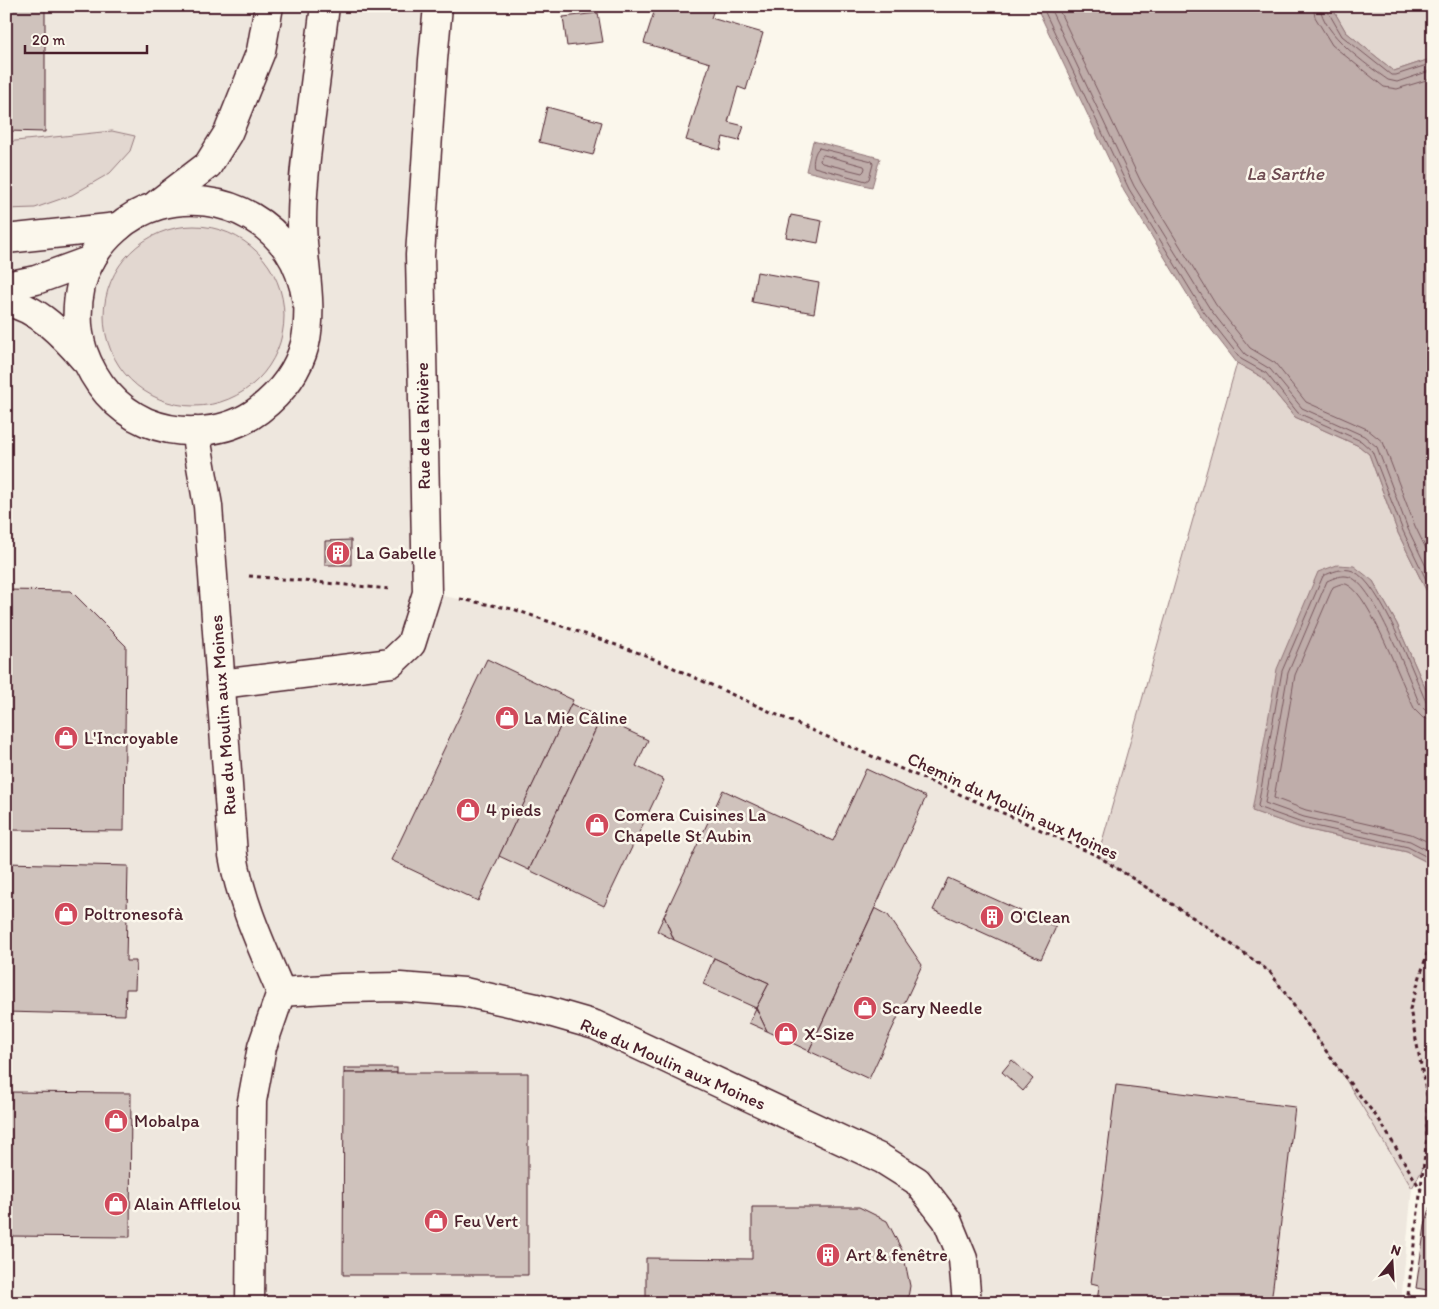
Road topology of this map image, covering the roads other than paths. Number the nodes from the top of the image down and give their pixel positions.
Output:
1 (269, 6) edge
2 (325, 6) edge
3 (438, 6) edge
4 (152, 207) junction
5 (118, 227) junction
6 (6, 239) edge
7 (91, 260) junction
8 (6, 286) edge
9 (6, 302) edge
10 (308, 302) junction
11 (87, 362) junction
12 (195, 431) junction
13 (221, 684) junction
14 (281, 992) junction
15 (250, 1303) edge
16 (967, 1303) edge

1 - 4 main road
2 - 10 main road
3 - 13 main road, Rue de la Rivière
4 - 5 main road
4 - 10 main road
5 - 6 main road
5 - 7 main road
7 - 8 main road
7 - 11 main road
9 - 11 main road
10 - 12 main road
11 - 12 main road
12 - 13 main road, Rue du Moulin aux Moines
13 - 14 main road, Rue du Moulin aux Moines
14 - 15 main road
14 - 16 main road, Rue du Moulin aux Moines

